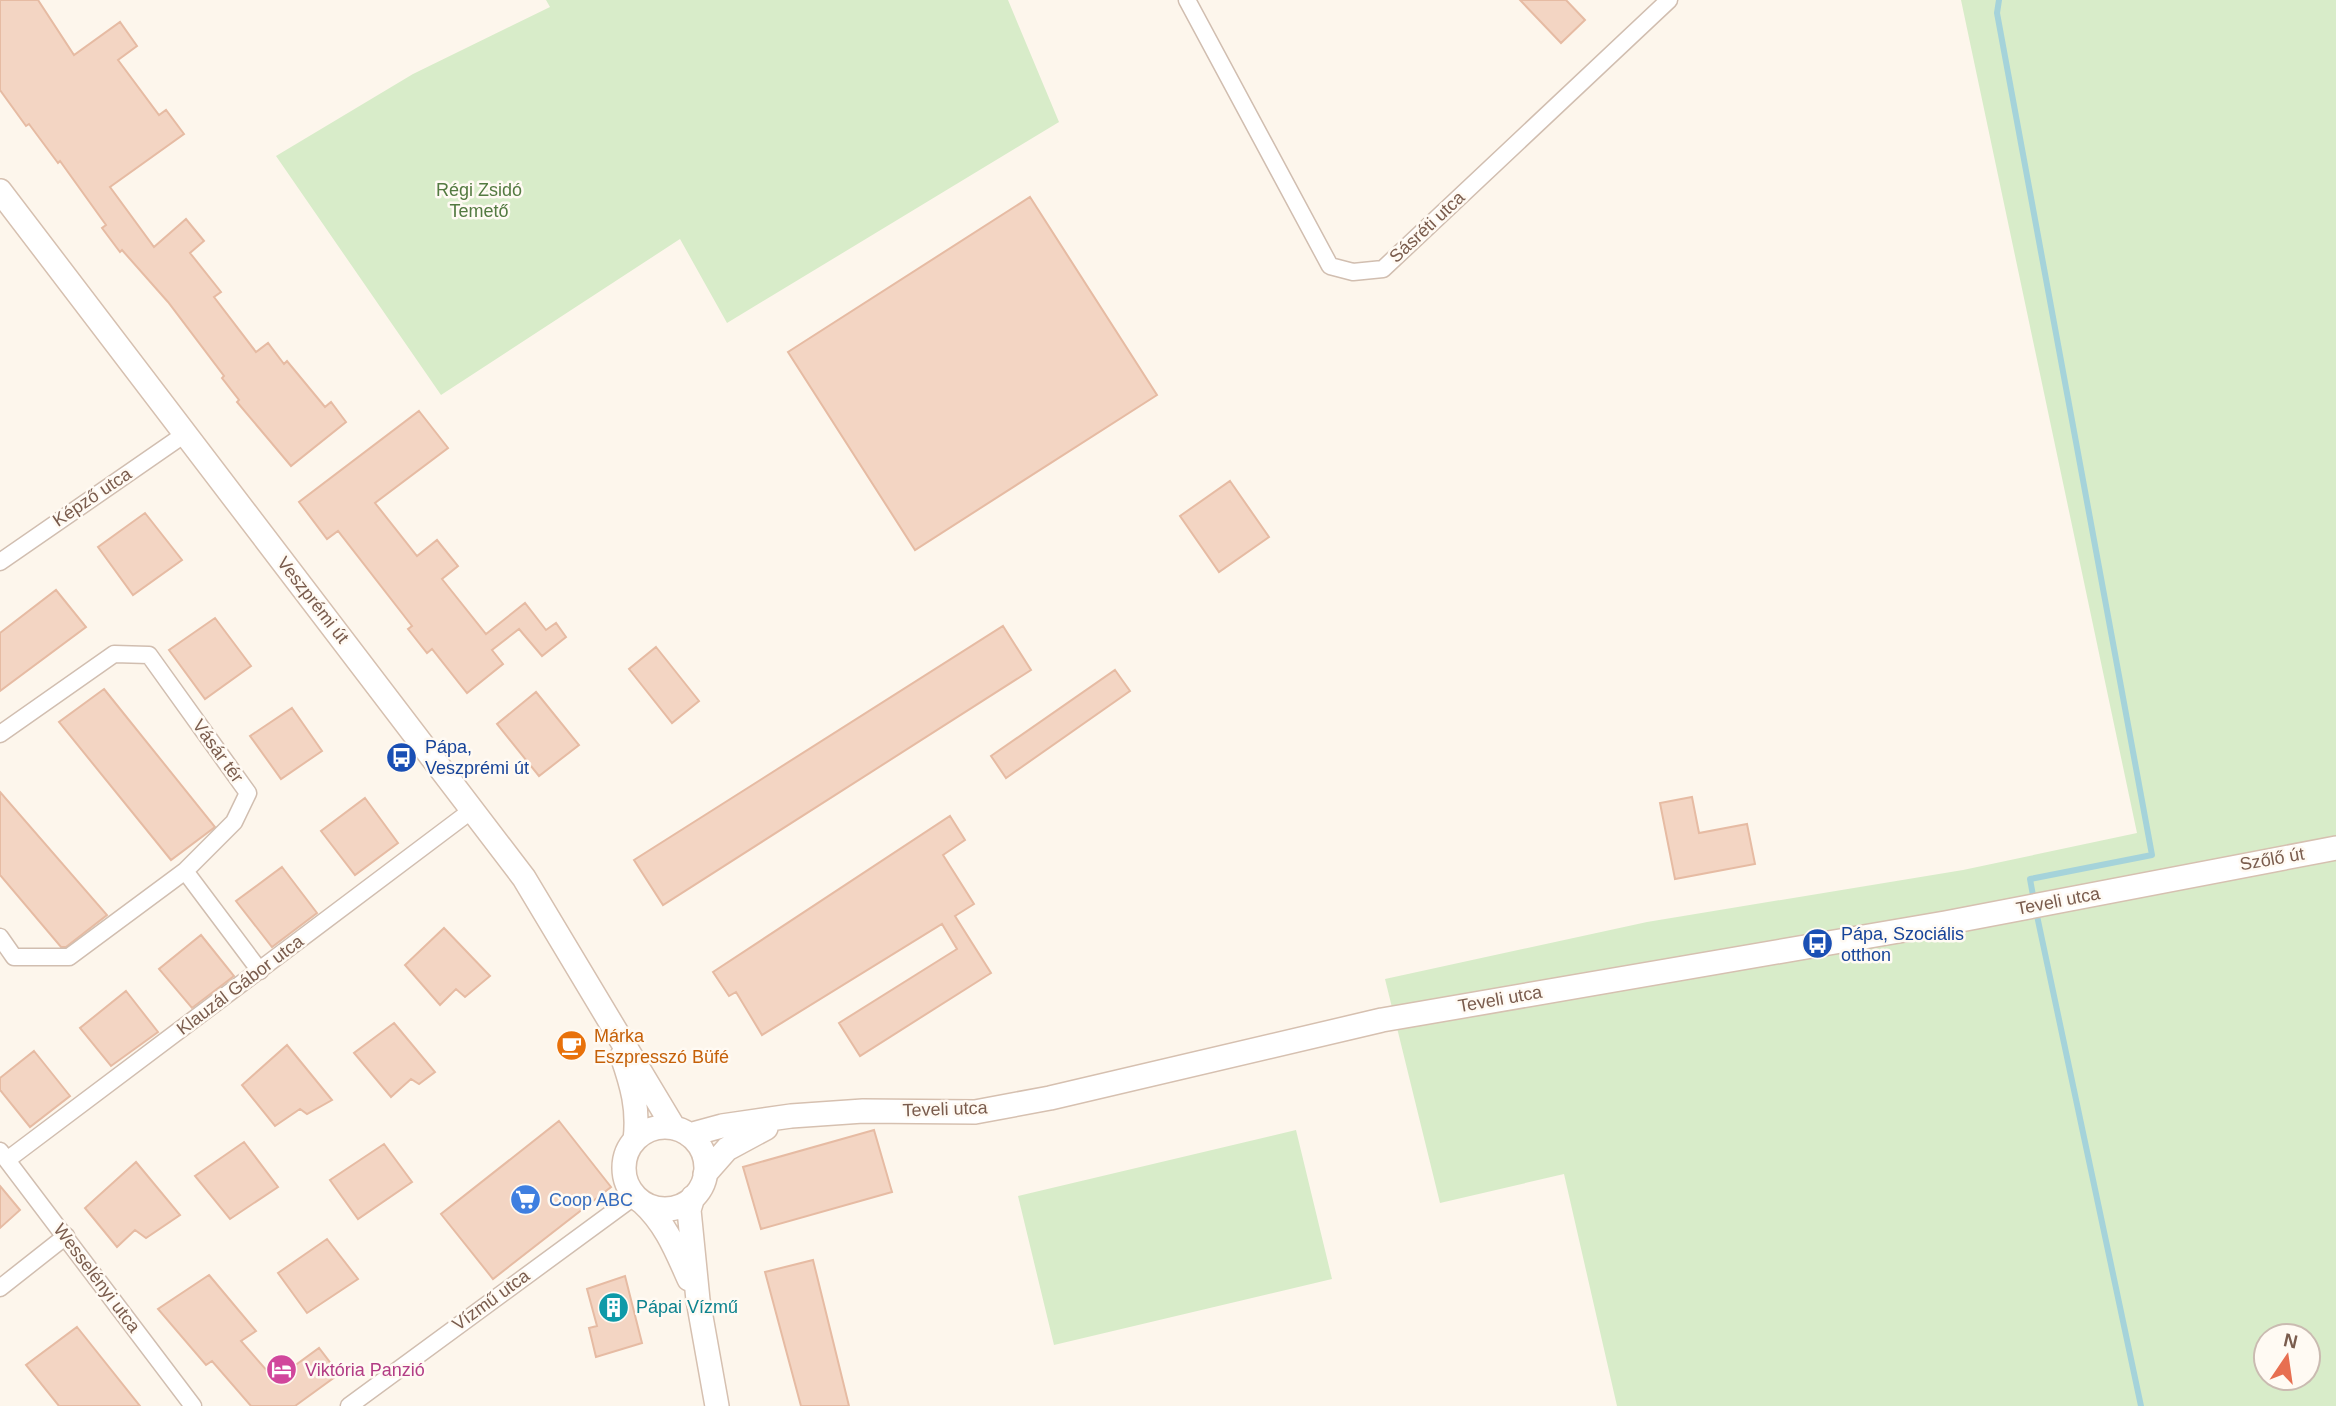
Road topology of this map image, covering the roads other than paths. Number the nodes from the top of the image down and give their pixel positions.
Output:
1 (1187, 0) edge
2 (1669, 0) edge
3 (0, 191) edge
4 (185, 434) junction
5 (0, 562) edge
6 (3, 726) edge
7 (472, 810) junction
8 (2336, 848) edge
9 (185, 871) junction
10 (2209, 871) joint
11 (0, 937) edge
12 (260, 971) junction
13 (611, 1020) junction
14 (791, 1116) junction
15 (682, 1132) junction
16 (635, 1140) junction
17 (4, 1155) edge
18 (705, 1174) junction
19 (693, 1197) junction
20 (639, 1199) junction
21 (66, 1236) junction
22 (0, 1288) edge
23 (698, 1300) junction
24 (193, 1406) edge
25 (349, 1406) edge
26 (717, 1406) edge

1 - 2 street, Sásréti utca
3 - 4 main road, Veszprémi út
4 - 5 street, Képző utca
4 - 7 main road, Veszprémi út
6 - 9 street, Vásár tér
7 - 12 street, Klauzál Gábor utca
7 - 13 main road, Veszprémi út
8 - 10 main road, Szőlő út
9 - 11 street, Vásár tér
9 - 12 street
10 - 14 main road, Teveli utca
12 - 17 street, Klauzál Gábor utca
13 - 15 main road, Veszprémi út
13 - 16 main road, Veszprémi út
14 - 15 main road, Teveli utca
14 - 18 main road, Teveli utca
15 - 16 main road
15 - 18 main road
16 - 20 main road
17 - 21 street, Wesselényi utca
18 - 19 main road
19 - 20 main road
19 - 23 main road
20 - 23 main road
20 - 25 street, Vízmű utca
21 - 22 street
21 - 24 street, Wesselényi utca
23 - 26 main road

